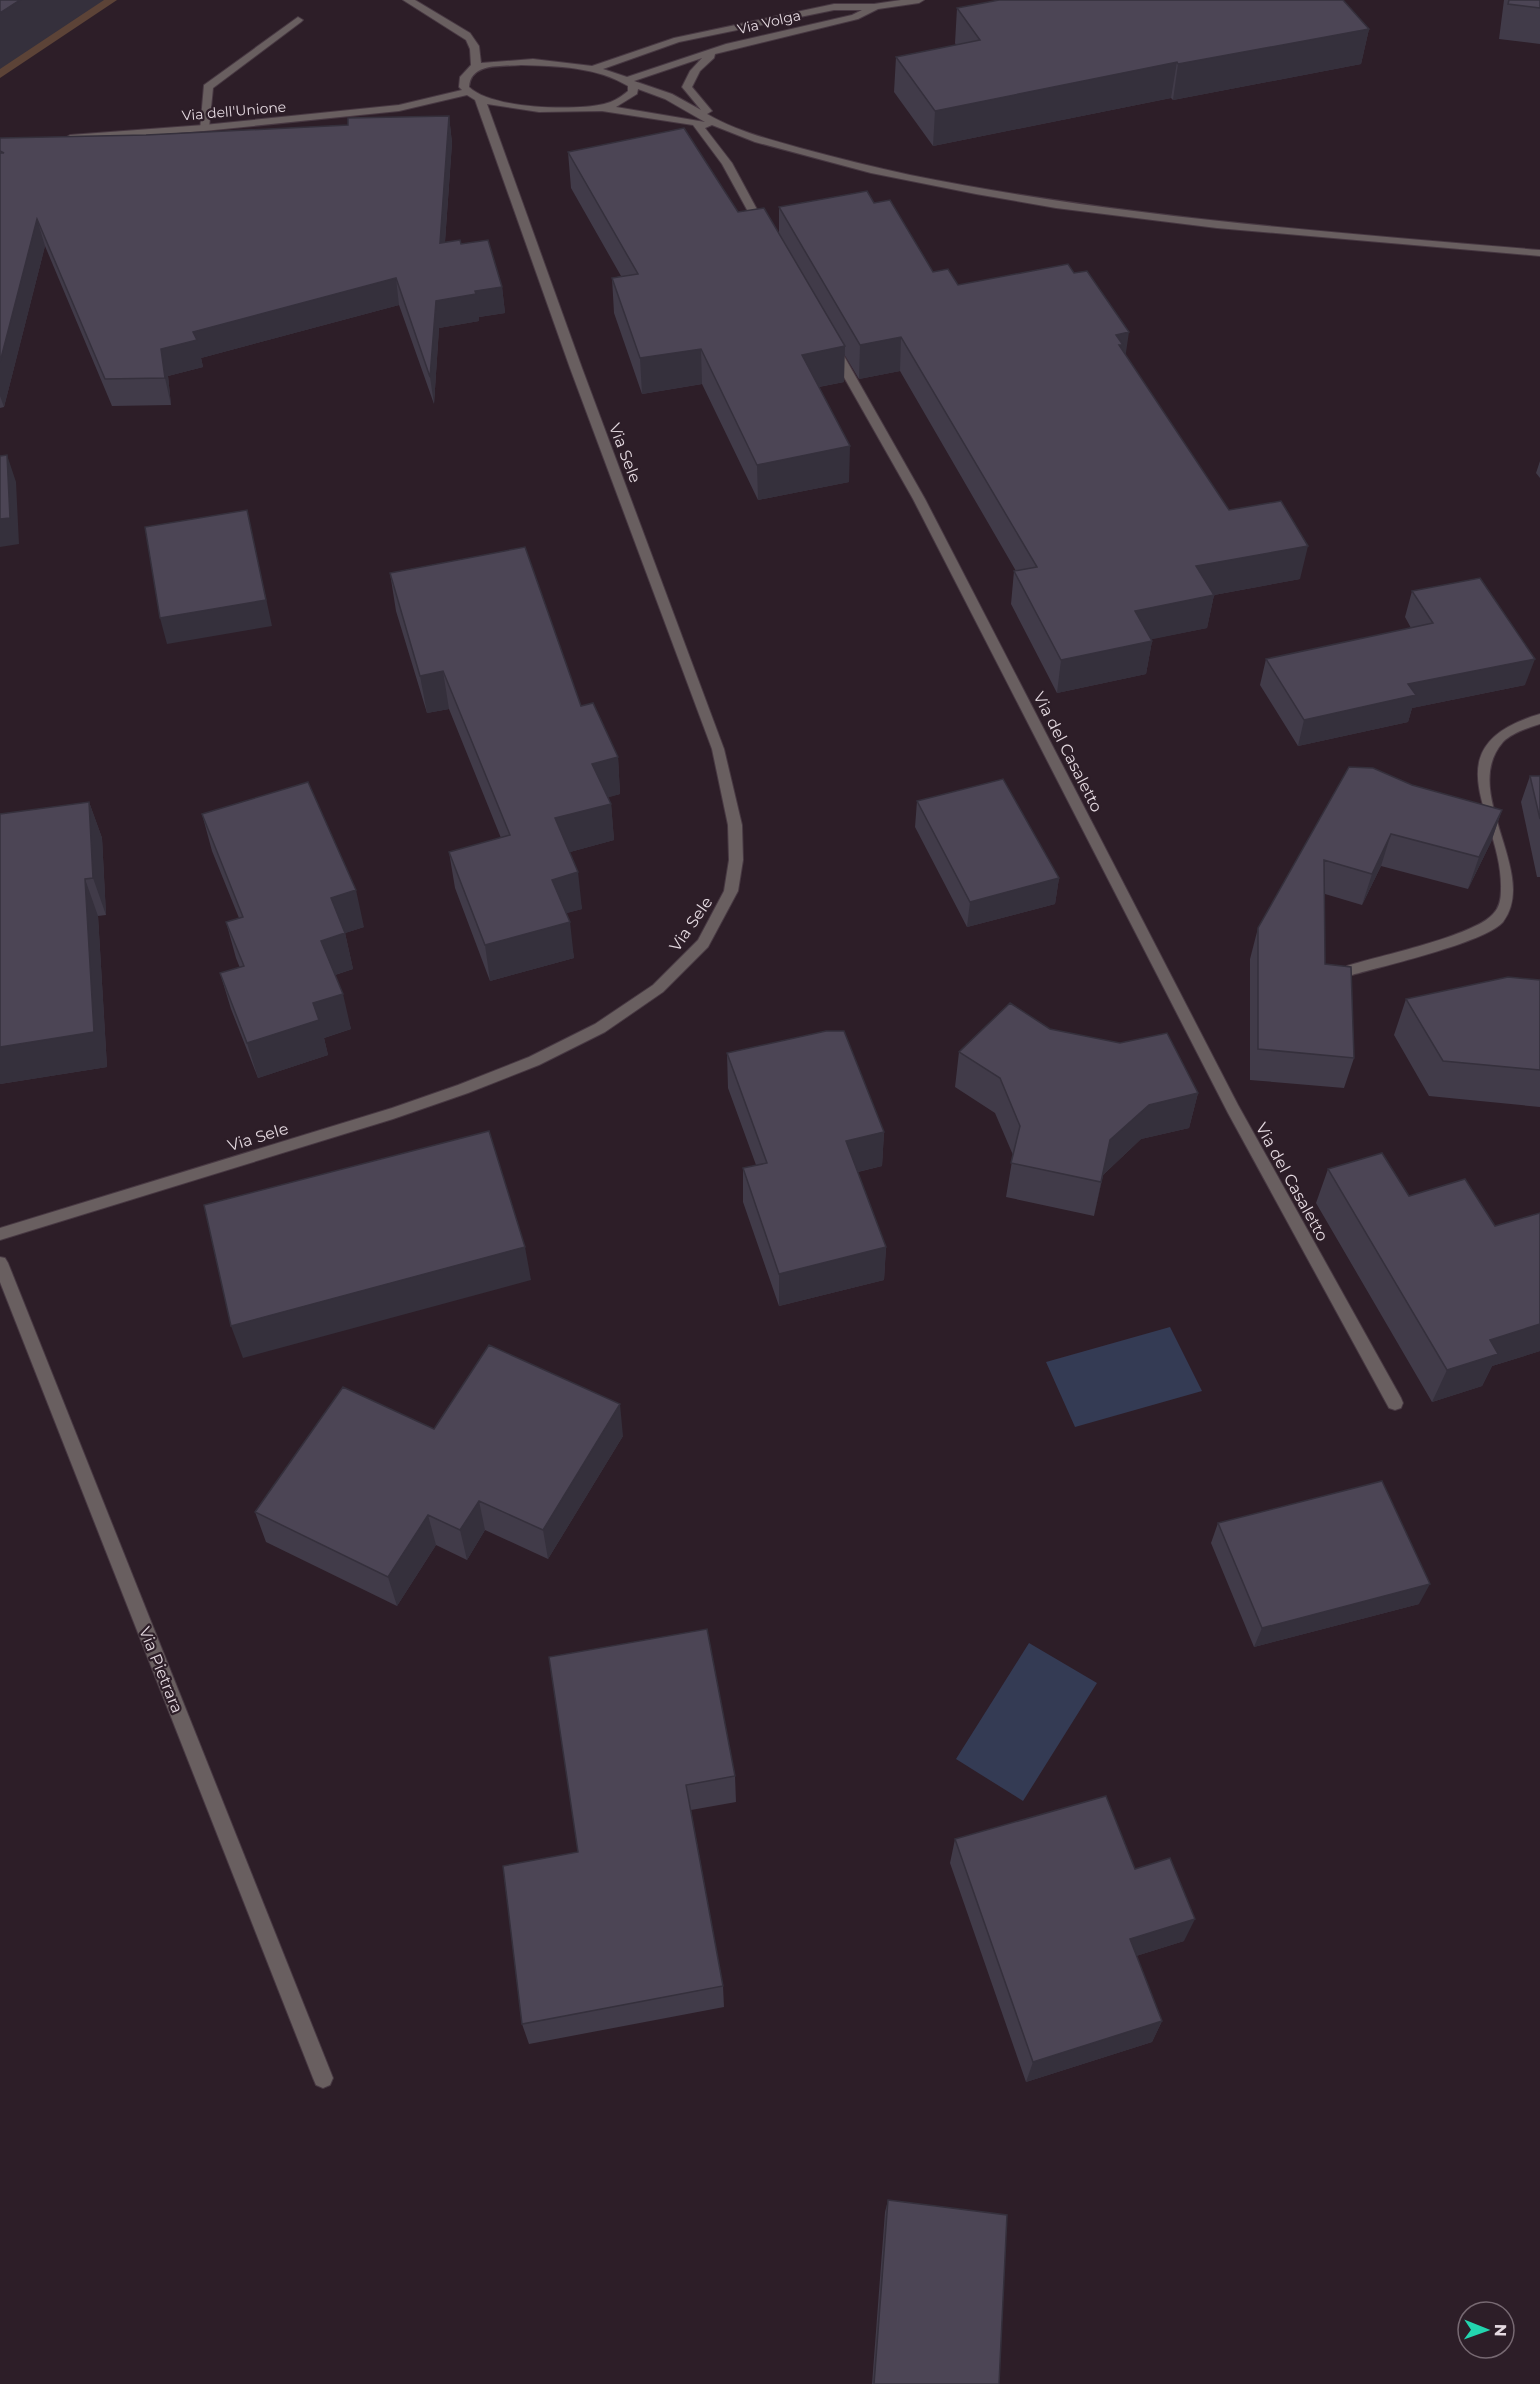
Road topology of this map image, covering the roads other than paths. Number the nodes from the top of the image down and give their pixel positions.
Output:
1 (408, 0) edge
2 (919, 0) edge
3 (875, 7) junction
4 (298, 20) dead end
5 (729, 46) junction
6 (476, 66) junction
7 (590, 70) junction
8 (630, 83) junction
9 (474, 95) junction
10 (600, 109) junction
11 (697, 124) junction
12 (722, 126) junction
13 (204, 128) junction
14 (57, 139) edge
15 (768, 237) edge
16 (1540, 254) edge
17 (827, 337) edge
18 (1540, 719) edge
19 (1352, 970) edge
20 (0, 1234) edge
21 (0, 1263) edge
22 (1395, 1403) dead end
23 (323, 2078) dead end

1 - 6 street
2 - 3 street, Via Volga
3 - 5 street, Via Volga
3 - 7 street
4 - 13 street
5 - 8 street, Via Volga
5 - 12 street
6 - 7 street
6 - 9 street
7 - 8 street
8 - 10 street
8 - 12 street
9 - 10 street
9 - 13 street, Via dell'Unione
9 - 20 street, Via Sele
10 - 11 street
11 - 12 street
11 - 15 street
12 - 16 street
13 - 14 street, Via dell'Unione
17 - 22 street, Via del Casaletto
18 - 19 street
21 - 23 street, Via Pietrara

